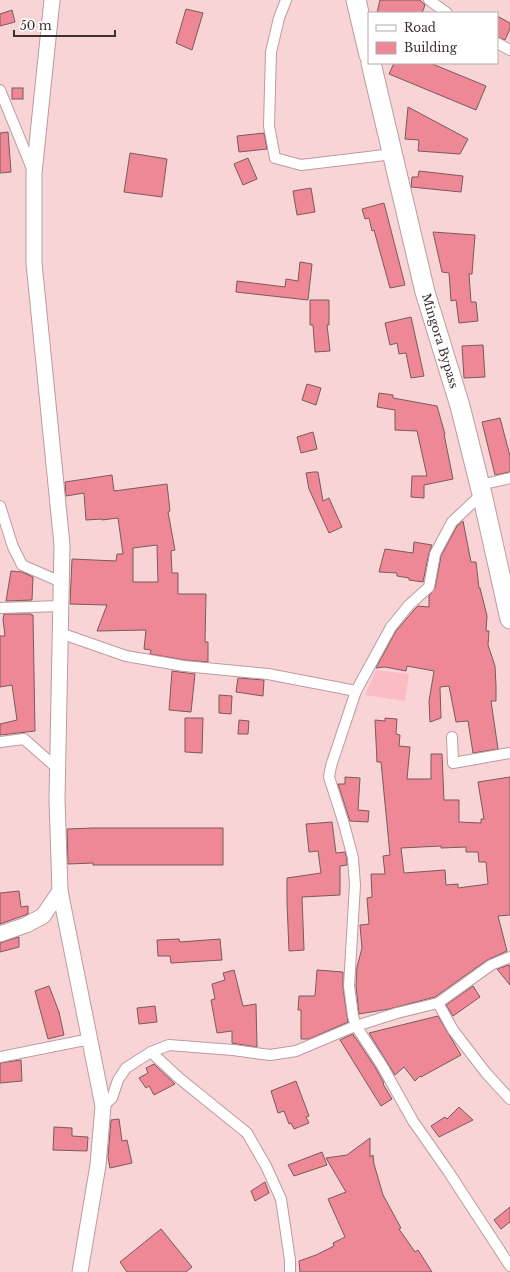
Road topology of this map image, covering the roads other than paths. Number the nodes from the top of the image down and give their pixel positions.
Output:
1 (52, 0) edge
2 (286, 0) edge
3 (356, 0) edge
4 (429, 0) edge
5 (446, 12) edge
6 (498, 44) edge
7 (510, 50) edge
8 (368, 51) edge
9 (371, 64) edge
10 (0, 90) edge
11 (393, 154) junction
12 (34, 173) junction
13 (510, 478) edge
14 (481, 489) junction
15 (0, 506) edge
16 (61, 582) junction
17 (61, 606) junction
18 (0, 608) edge
19 (510, 620) edge
20 (60, 633) junction
21 (356, 691) junction
22 (452, 737) dead end
23 (0, 742) edge
24 (510, 753) edge
25 (58, 769) junction
26 (60, 891) junction
27 (0, 934) edge
28 (510, 957) edge
29 (438, 1003) junction
30 (356, 1026) junction
31 (90, 1039) junction
32 (151, 1052) junction
33 (0, 1057) edge
34 (510, 1099) edge
35 (103, 1106) junction
36 (510, 1266) edge
37 (80, 1272) edge
38 (290, 1272) edge

1 - 12 main road
2 - 11 street
3 - 8 highway
4 - 5 street
6 - 7 street
9 - 11 highway, Mingora Bypass
10 - 12 street
11 - 14 highway, Mingora Bypass
12 - 16 main road
13 - 14 street
14 - 19 highway, Mingora Bypass
14 - 21 street
15 - 16 street
16 - 17 main road
17 - 18 street
17 - 20 main road
20 - 21 street
20 - 25 main road
21 - 30 street
22 - 24 street
23 - 25 street
25 - 26 main road
26 - 27 main road
26 - 31 main road
28 - 29 street
29 - 30 street
29 - 34 street
30 - 32 street
30 - 36 street
31 - 33 street
31 - 35 main road
32 - 35 street
32 - 38 street
35 - 37 main road

